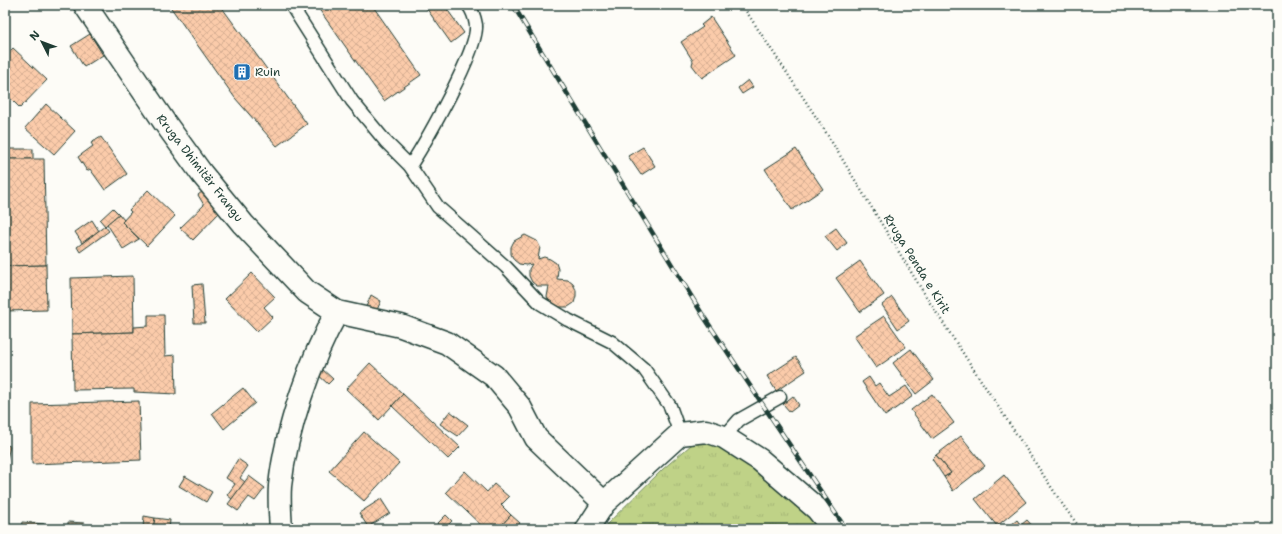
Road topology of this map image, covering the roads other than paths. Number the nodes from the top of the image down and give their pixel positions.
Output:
1 (84, 5) edge
2 (291, 5) edge
3 (468, 5) edge
4 (410, 166) junction
5 (338, 312) junction
6 (780, 397) dead end
7 (680, 434) junction
8 (724, 437) junction
9 (604, 503) junction
10 (282, 529) edge
11 (587, 529) edge
12 (834, 529) edge

1 - 5 street, Rruga Dhimitër Frangu
2 - 4 lane
3 - 4 lane
4 - 7 lane
5 - 9 street, Rruga Dhimitër Frangu
5 - 10 street
6 - 8 lane
7 - 8 street
7 - 9 street
8 - 12 street
9 - 11 street

